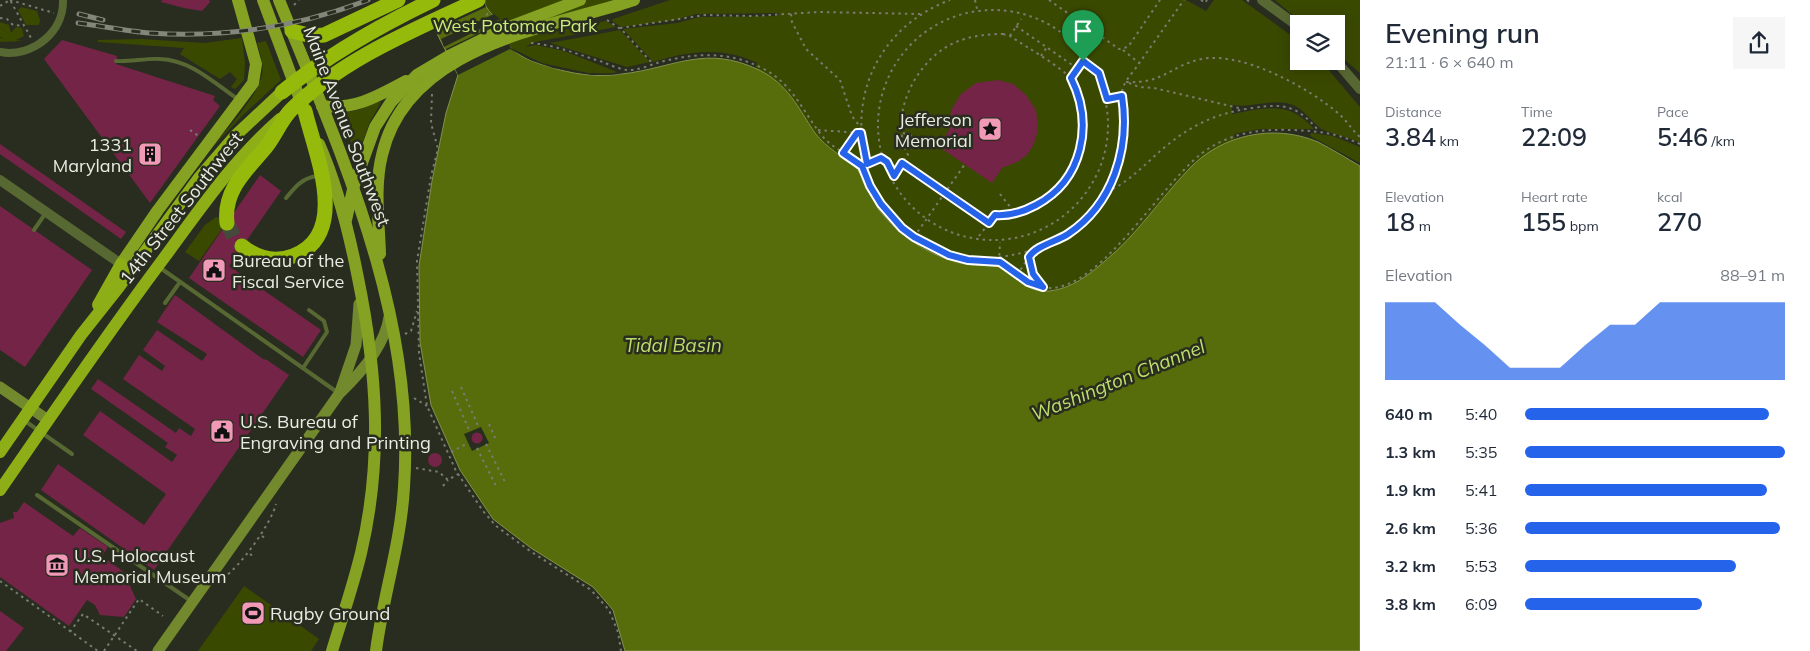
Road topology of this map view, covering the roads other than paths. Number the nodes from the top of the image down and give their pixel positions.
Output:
1 (63, 0) edge
2 (238, 0) edge
3 (262, 0) edge
4 (279, 0) edge
5 (398, 0) edge
6 (478, 0) edge
7 (580, 0) edge
8 (1262, 0) edge
9 (627, 1) edge
10 (427, 3) edge
11 (1290, 20) edge
12 (292, 32) junction
13 (506, 33) junction
14 (0, 52) edge
15 (116, 60) dead end
16 (450, 60) junction
17 (1344, 70) edge
18 (417, 75) junction
19 (1360, 89) edge
20 (282, 92) joint
21 (241, 102) junction
22 (322, 106) junction
23 (297, 111) junction
24 (322, 176) junction
25 (0, 180) edge
26 (354, 185) junction
27 (286, 198) dead end
28 (46, 212) junction
29 (346, 220) junction
30 (227, 222) tunnel mouth
31 (34, 230) dead end
32 (242, 246) tunnel mouth
33 (121, 264) junction
34 (157, 266) junction
35 (381, 279) junction
36 (180, 282) junction
37 (359, 282) junction
38 (165, 303) dead end
39 (308, 310) dead end
40 (389, 315) junction
41 (81, 335) junction
42 (372, 355) junction
43 (303, 368) junction
44 (0, 387) edge
45 (339, 394) junction
46 (31, 409) junction
47 (23, 420) junction
48 (48, 420) junction
49 (40, 432) junction
50 (0, 452) edge
51 (72, 454) dead end
52 (0, 490) edge
53 (38, 495) dead end
54 (192, 602) junction
55 (158, 651) edge
56 (332, 651) edge
57 (376, 651) edge

1 - 14 street
2 - 21 main road
3 - 23 main road, Maine Avenue Southwest
4 - 12 main road, Maine Avenue Southwest
5 - 12 highway
6 - 23 highway, 14th Street Southwest
7 - 13 main road
8 - 11 street
9 - 13 main road
10 - 20 highway, 14th Street Southwest
12 - 22 main road, Maine Avenue Southwest
13 - 16 main road
15 - 21 lane
16 - 18 main road
16 - 35 main road
17 - 19 street
18 - 22 main road
18 - 26 main road
20 - 41 highway, 14th Street Southwest
21 - 33 main road
22 - 26 main road, Maine Avenue Southwest
23 - 24 highway
23 - 29 main road, Maine Avenue Southwest
23 - 30 highway
23 - 34 highway, 14th Street Southwest
24 - 27 lane
24 - 32 highway
25 - 28 street
26 - 29 main road
26 - 35 main road, Maine Avenue Southwest
28 - 31 lane
28 - 33 street
29 - 37 main road, Maine Avenue Southwest
33 - 41 highway
34 - 36 lane
34 - 48 highway, 14th Street Southwest
35 - 40 main road, Maine Avenue Southwest
36 - 38 lane
36 - 43 lane
37 - 42 main road, Maine Avenue Southwest
37 - 45 main road
39 - 43 lane
40 - 42 main road
40 - 57 main road, Maine Avenue Southwest
41 - 46 highway, 14th Street Southwest
42 - 45 main road
42 - 56 main road, Maine Avenue Southwest
43 - 45 lane
44 - 46 main road
45 - 54 main road
46 - 47 highway, 14th Street Southwest
46 - 48 main road
47 - 49 lane
47 - 50 highway, 14th Street Southwest
48 - 49 highway, 14th Street Southwest
49 - 51 lane
49 - 52 highway, 14th Street Southwest
53 - 54 lane
54 - 55 main road

